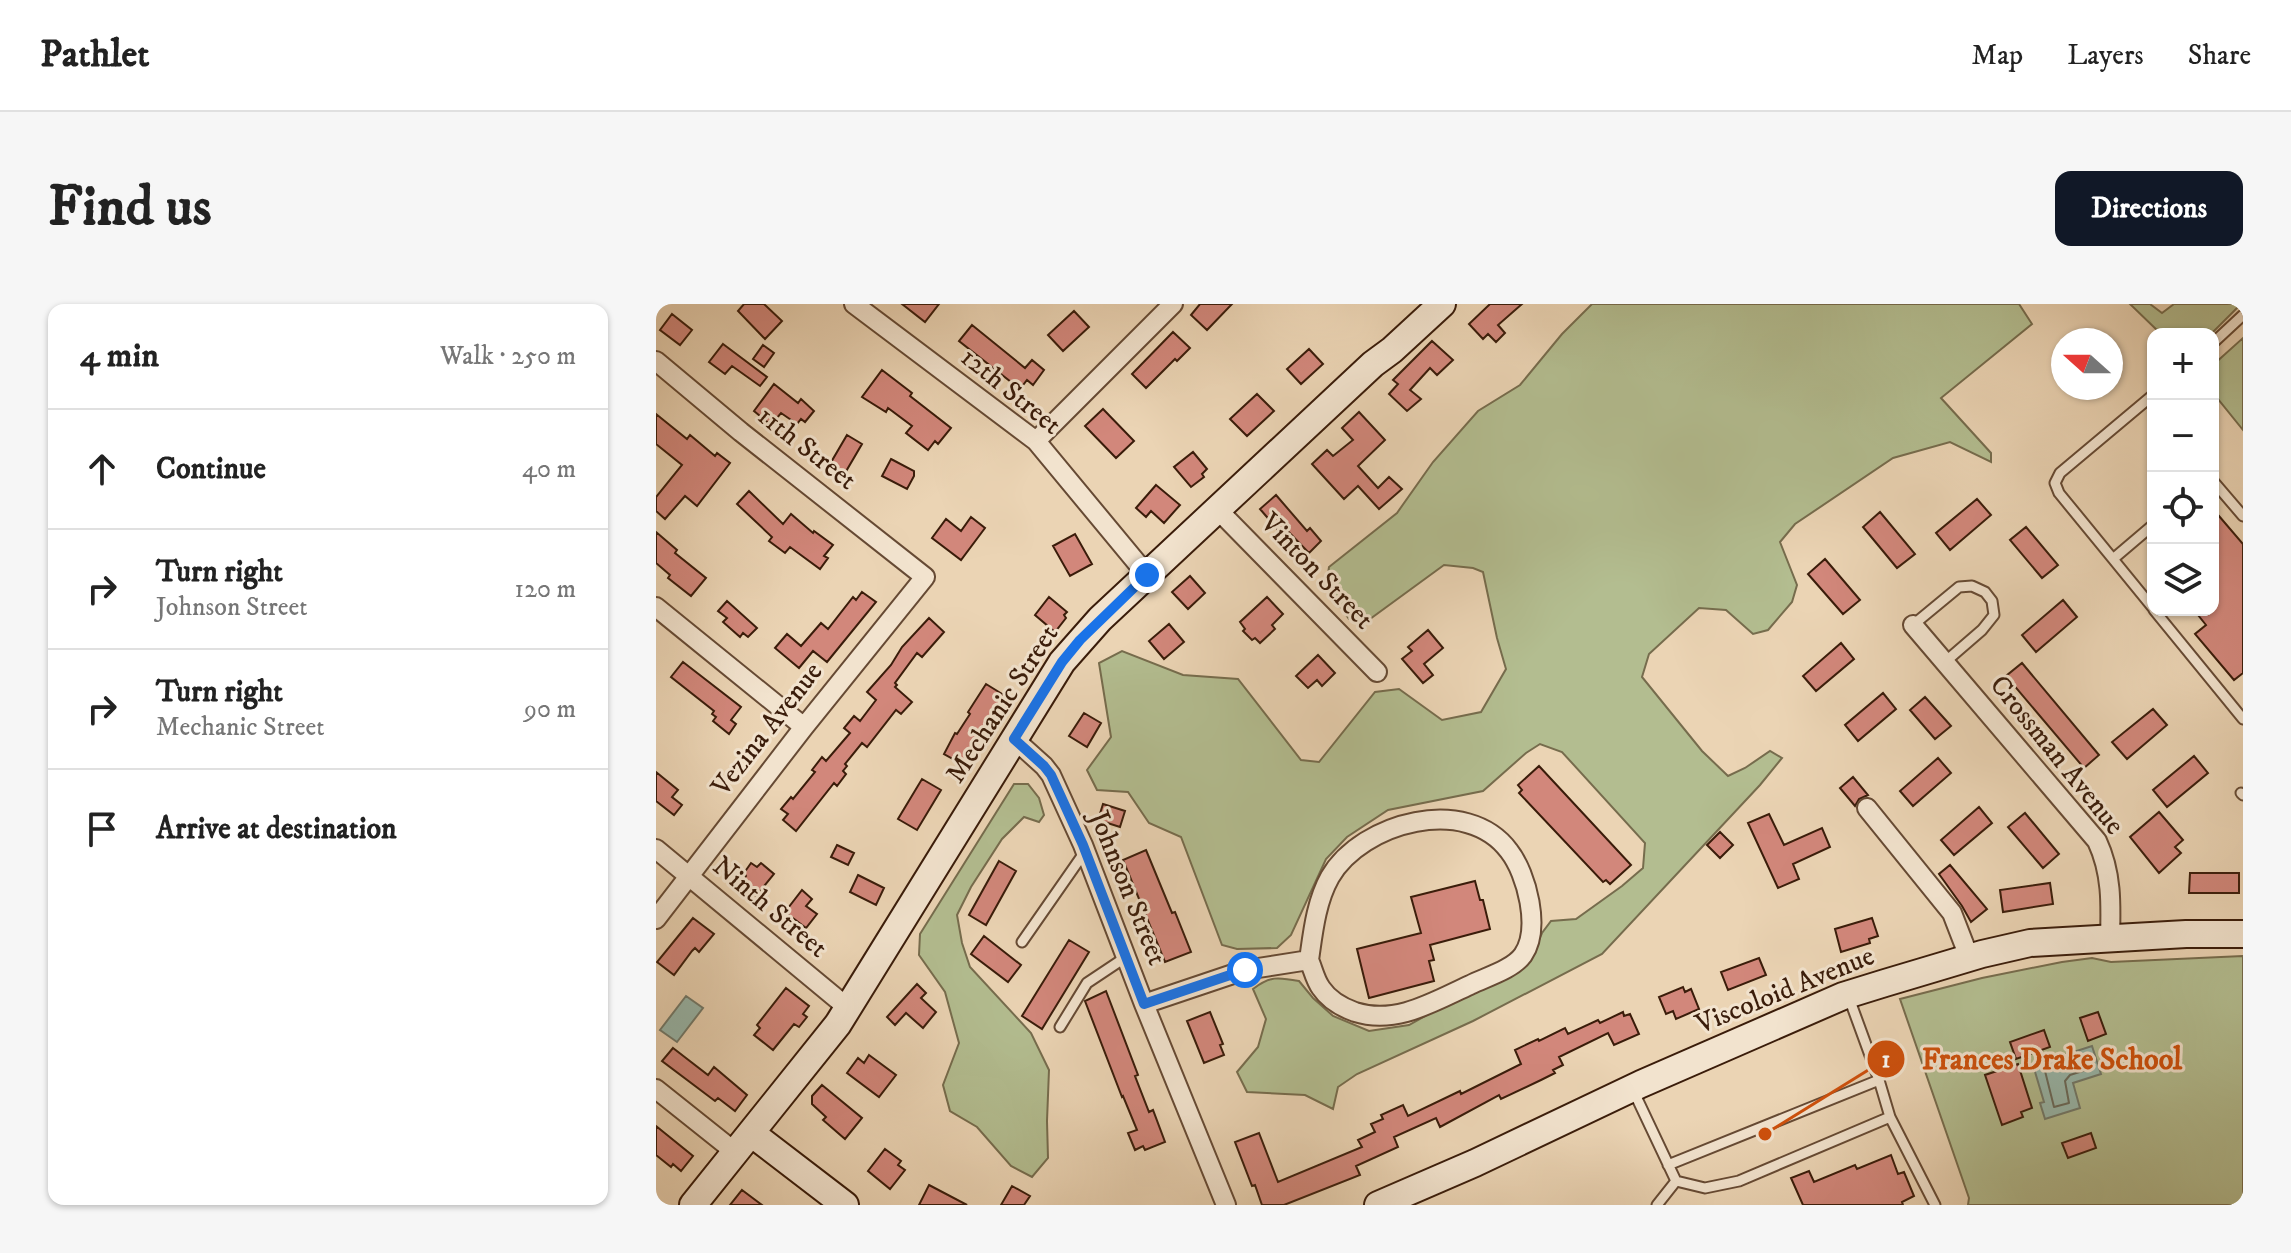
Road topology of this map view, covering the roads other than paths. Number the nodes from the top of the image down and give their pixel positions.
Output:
1 (854, 304) edge
2 (1173, 304) edge
3 (1433, 305) edge
4 (2243, 315) edge
5 (2219, 337) edge
6 (656, 361) edge
7 (2147, 400) edge
8 (1036, 441) junction
9 (2219, 488) edge
10 (1218, 510) junction
11 (2243, 516) edge
12 (2147, 530) edge
13 (2113, 559) junction
14 (1147, 575) junction
15 (925, 577) joint
16 (2147, 600) edge
17 (658, 612) edge
18 (2160, 616) edge
19 (1913, 625) joint
20 (1945, 662) junction
21 (1377, 672) dead end
22 (2243, 718) edge
23 (804, 727) junction
24 (1014, 739) junction
25 (1867, 808) dead end
26 (656, 849) edge
27 (1085, 851) junction
28 (688, 875) junction
29 (656, 919) edge
30 (2243, 934) edge
31 (2110, 939) junction
32 (1022, 942) dead end
33 (1126, 957) junction
34 (1969, 957) junction
35 (1309, 960) junction
36 (1848, 995) junction
37 (1144, 1004) junction
38 (848, 1008) junction
39 (1060, 1027) dead end
40 (1879, 1080) junction
41 (1632, 1088) junction
42 (656, 1089) edge
43 (1890, 1117) junction
44 (743, 1142) junction
45 (1668, 1165) junction
46 (1676, 1181) junction
47 (693, 1205) edge
48 (845, 1205) edge
49 (1226, 1205) edge
50 (1378, 1205) edge
51 (1657, 1205) edge
52 (1935, 1205) edge

1 - 8 street, 12th Street
2 - 8 street
3 - 10 main road, Mechanic Street
4 - 5 lane
6 - 15 street, 11th Street
7 - 13 lane
8 - 14 street, 12th Street
9 - 11 lane
10 - 14 main road, Mechanic Street
10 - 21 street, Vinton Street
12 - 13 lane
13 - 16 lane
14 - 24 main road, Mechanic Street
15 - 23 street, Vezina Avenue
17 - 23 street
18 - 22 lane
19 - 20 street, Crossman Avenue
19 - 20 lane
20 - 31 street, Crossman Avenue
23 - 28 street, Vezina Avenue
24 - 27 street, Johnson Street
24 - 38 main road, Mechanic Street
25 - 34 street
26 - 28 street, Ninth Street
27 - 32 lane
27 - 33 street, Johnson Street
28 - 29 street, Vezina Avenue
28 - 38 street, Ninth Street
30 - 31 main road, Viscoloid Avenue
31 - 34 main road, Viscoloid Avenue
33 - 37 street, Johnson Street
33 - 39 lane
34 - 36 main road, Viscoloid Avenue
35 - 35 street
35 - 37 street
36 - 40 lane
36 - 41 main road, Viscoloid Avenue
37 - 49 street, Johnson Street
38 - 44 main road, Mechanic Street
40 - 43 lane
40 - 45 lane
41 - 45 lane
41 - 50 main road, Viscoloid Avenue
42 - 44 street
43 - 46 lane
43 - 52 lane
44 - 47 main road, Mechanic Street
44 - 48 main road
45 - 46 lane
46 - 51 lane

